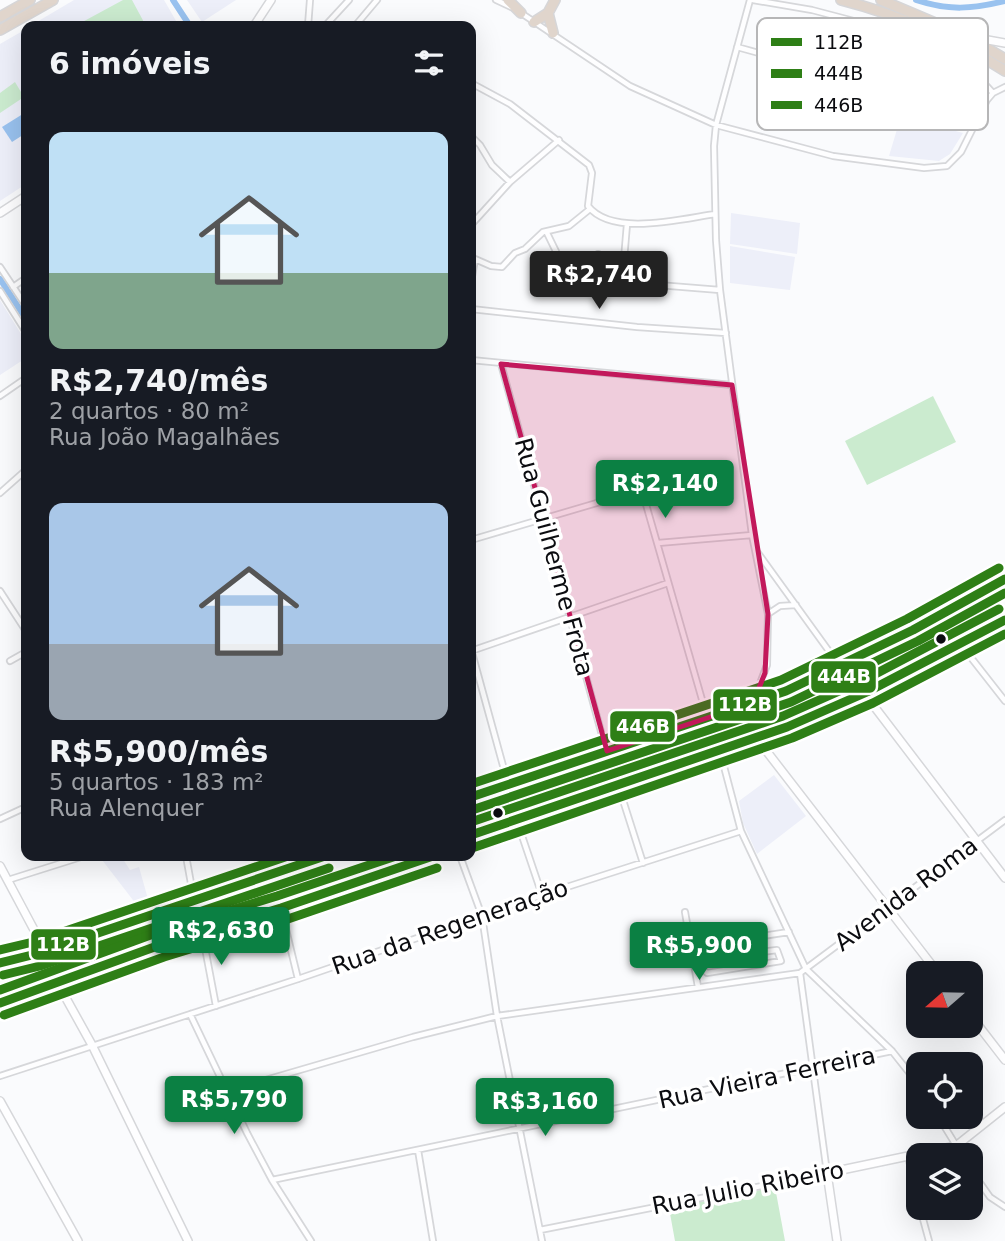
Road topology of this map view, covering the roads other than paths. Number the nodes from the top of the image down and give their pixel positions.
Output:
1 (30, 0) edge
2 (271, 0) edge
3 (310, 0) edge
4 (349, 0) edge
5 (377, 0) edge
6 (496, 0) edge
7 (509, 0) edge
8 (555, 0) edge
9 (752, 0) edge
10 (841, 0) edge
11 (881, 0) edge
12 (52, 1) edge
13 (521, 13) junction
14 (548, 13) junction
15 (0, 17) edge
16 (842, 18) edge
17 (896, 18) edge
18 (924, 18) edge
19 (257, 21) edge
20 (308, 21) edge
21 (330, 21) edge
22 (359, 21) edge
23 (534, 22) junction
24 (0, 30) edge
25 (553, 33) junction
26 (737, 47) junction
27 (988, 49) edge
28 (757, 53) edge
29 (1005, 59) edge
30 (988, 61) edge
31 (1005, 71) edge
32 (476, 86) edge
33 (1005, 86) edge
34 (988, 88) edge
35 (993, 93) junction
36 (988, 101) edge
37 (716, 125) junction
38 (971, 130) edge
39 (559, 140) junction
40 (476, 141) edge
41 (510, 182) junction
42 (21, 199) edge
43 (590, 209) junction
44 (0, 213) edge
45 (715, 214) junction
46 (476, 219) edge
47 (627, 224) junction
48 (547, 233) junction
49 (598, 254) dead end
50 (476, 259) edge
51 (0, 267) edge
52 (596, 280) junction
53 (21, 281) edge
54 (622, 283) junction
55 (13, 287) junction
56 (720, 290) junction
57 (0, 292) edge
58 (21, 299) edge
59 (476, 310) edge
60 (21, 324) edge
61 (726, 333) junction
62 (476, 361) edge
63 (501, 364) junction
64 (21, 381) edge
65 (732, 385) junction
66 (0, 396) edge
67 (21, 477) edge
68 (0, 493) edge
69 (544, 518) junction
70 (752, 536) junction
71 (476, 538) edge
72 (658, 543) junction
73 (755, 550) junction
74 (1005, 579) edge
75 (668, 583) junction
76 (1005, 590) edge
77 (0, 591) edge
78 (797, 605) junction
79 (768, 614) junction
80 (571, 616) junction
81 (1005, 620) edge
82 (21, 623) edge
83 (1005, 629) edge
84 (476, 648) edge
85 (965, 650) junction
86 (21, 655) edge
87 (10, 661) dead end
88 (839, 666) junction
89 (476, 668) edge
90 (870, 701) junction
91 (1005, 701) edge
92 (753, 703) junction
93 (707, 718) junction
94 (672, 740) junction
95 (761, 744) junction
96 (607, 751) junction
97 (722, 758) junction
98 (639, 779) junction
99 (508, 784) junction
100 (620, 794) junction
101 (476, 795) edge
102 (476, 803) edge
103 (21, 809) edge
104 (0, 818) edge
105 (1005, 820) edge
106 (519, 827) junction
107 (741, 831) junction
108 (476, 833) edge
109 (476, 841) edge
110 (977, 841) junction
111 (69, 861) edge
112 (187, 861) edge
113 (269, 861) edge
114 (310, 861) edge
115 (394, 861) edge
116 (418, 861) edge
117 (462, 861) edge
118 (643, 863) junction
119 (0, 866) edge
120 (363, 871) junction
121 (1005, 878) edge
122 (7, 881) junction
123 (192, 890) junction
124 (542, 895) junction
125 (200, 898) junction
126 (148, 904) junction
127 (281, 908) junction
128 (888, 908) junction
129 (685, 912) dead end
130 (482, 916) junction
131 (721, 930) dead end
132 (706, 932) dead end
133 (789, 932) junction
134 (202, 933) junction
135 (40, 941) junction
136 (723, 942) junction
137 (709, 944) junction
138 (160, 946) junction
139 (761, 951) dead end
140 (0, 954) edge
141 (929, 961) edge
142 (0, 962) edge
143 (806, 969) junction
144 (800, 973) junction
145 (298, 979) junction
146 (57, 982) junction
147 (698, 987) junction
148 (0, 994) edge
149 (0, 1003) edge
150 (216, 1006) junction
151 (190, 1014) junction
152 (497, 1016) junction
153 (984, 1033) edge
154 (92, 1045) junction
155 (892, 1051) junction
156 (1005, 1060) edge
157 (813, 1069) junction
158 (906, 1069) edge
159 (0, 1076) edge
160 (228, 1091) junction
161 (0, 1101) edge
162 (1005, 1107) edge
163 (519, 1130) junction
164 (960, 1143) edge
165 (418, 1150) junction
166 (906, 1156) edge
167 (827, 1173) junction
168 (272, 1180) junction
169 (983, 1187) edge
170 (1005, 1207) edge
171 (923, 1220) edge
172 (540, 1230) junction
173 (78, 1241) edge
174 (188, 1241) edge
175 (311, 1241) edge
176 (433, 1241) edge
177 (542, 1241) edge
178 (837, 1241) edge
179 (929, 1241) edge

1 - 15 highway
2 - 19 street
3 - 20 street
4 - 21 street
5 - 22 street
6 - 13 street
7 - 13 highway
8 - 14 highway
9 - 16 street
9 - 26 street
10 - 17 highway
11 - 18 highway
12 - 24 highway
13 - 23 street
14 - 23 highway
14 - 25 highway
23 - 25 street
25 - 37 street
26 - 28 street
26 - 37 street
27 - 29 highway
30 - 31 highway
32 - 39 street
33 - 35 street
34 - 35 street
35 - 36 street
37 - 38 street
37 - 45 street
39 - 41 street
39 - 43 street
40 - 41 street
41 - 46 street
42 - 44 street
43 - 47 street
43 - 48 street
45 - 47 street
45 - 56 street
47 - 54 street
48 - 50 street
48 - 52 street
49 - 52 street
51 - 55 street
52 - 54 street
53 - 55 street
54 - 56 street
55 - 58 street
56 - 61 street
57 - 60 street
59 - 61 street
61 - 65 street
62 - 63 street
63 - 65 street
63 - 69 street, Rua Guilherme Frota
64 - 66 street
65 - 70 street
67 - 68 street
69 - 71 street
69 - 72 street
69 - 80 street, Rua Guilherme Frota
70 - 72 street
70 - 73 street
72 - 75 street
73 - 78 street
73 - 79 street
74 - 88 highway
75 - 80 street
75 - 93 street
76 - 94 highway
77 - 82 street
78 - 79 street
78 - 88 street
79 - 92 street
80 - 84 street
80 - 96 street, Rua Guilherme Frota
81 - 98 highway
83 - 85 highway
85 - 90 highway
85 - 91 street
86 - 87 street
88 - 92 highway
89 - 99 street
90 - 95 highway
90 - 110 street
92 - 93 highway
92 - 94 highway
93 - 96 highway
94 - 102 highway
95 - 97 highway
95 - 128 street
96 - 99 highway
97 - 98 highway
97 - 100 highway
97 - 107 street
98 - 108 highway
99 - 101 highway
100 - 106 highway
100 - 118 street
103 - 104 street
105 - 110 street, Avenida Roma
106 - 109 highway
106 - 124 street
107 - 118 street, Rua da Regeneração
107 - 133 street
110 - 121 street
110 - 128 street, Avenida Roma
111 - 122 street
112 - 123 street
113 - 123 highway
114 - 125 highway
115 - 120 highway
116 - 127 highway
117 - 130 street
118 - 124 street, Rua da Regeneração
119 - 122 street
120 - 138 highway
120 - 148 highway
122 - 135 street
123 - 126 highway
124 - 130 street, Rua da Regeneração
125 - 126 highway
125 - 142 highway
126 - 135 highway
127 - 134 highway
127 - 145 street
128 - 141 street
128 - 143 street, Avenida Roma
129 - 147 street
130 - 145 street, Rua da Regeneração
130 - 152 street
131 - 136 street
132 - 137 street
133 - 136 street
133 - 143 street
134 - 138 highway
134 - 150 street
135 - 140 highway
136 - 137 street
137 - 139 street
138 - 146 highway
143 - 144 street, Avenida Roma
143 - 155 street
144 - 147 street
144 - 157 street
145 - 150 street, Rua da Regeneração
146 - 149 highway
146 - 154 street
147 - 152 street
150 - 151 street, Rua da Regeneração
151 - 154 street, Rua da Regeneração
151 - 160 street
152 - 160 street
152 - 163 street
153 - 156 street
154 - 159 street, Rua da Regeneração
154 - 174 street
155 - 157 street, Rua Vieira Ferreira
155 - 158 street
157 - 163 street, Rua Vieira Ferreira
157 - 167 street
160 - 168 street
161 - 173 street
162 - 164 street
163 - 165 street, Rua Vieira Ferreira
163 - 172 street
165 - 168 street, Rua Vieira Ferreira
165 - 176 street
166 - 167 street, Rua Julio Ribeiro
167 - 172 street, Rua Julio Ribeiro
167 - 178 street
168 - 175 street
169 - 170 street
171 - 179 street
172 - 177 street

